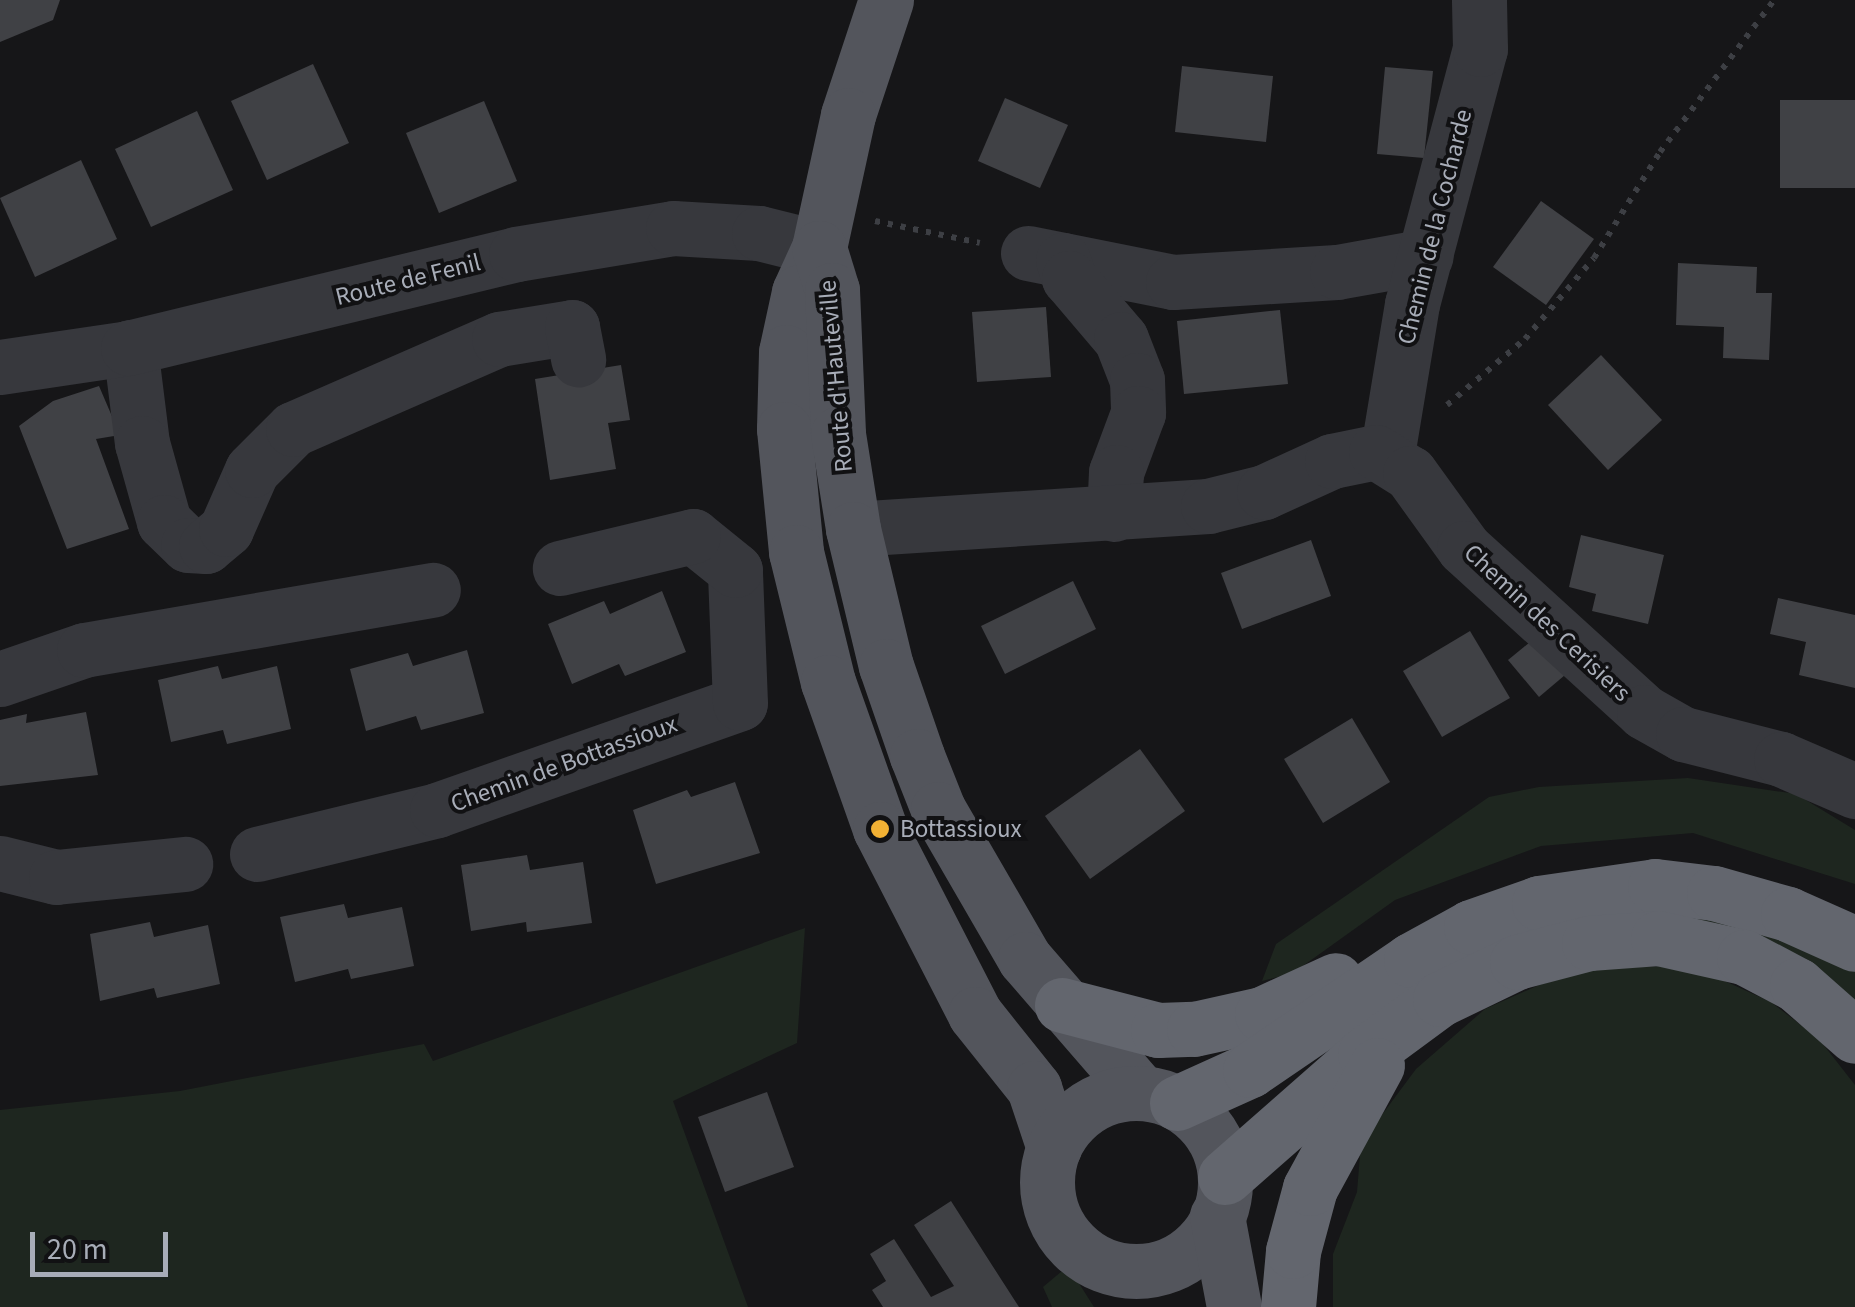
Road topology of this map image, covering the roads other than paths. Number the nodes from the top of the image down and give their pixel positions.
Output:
1 (886, 0) edge
2 (1479, 0) edge
3 (822, 228) junction
4 (1426, 256) junction
5 (130, 347) junction
6 (578, 359) dead end
7 (0, 368) edge
8 (1387, 455) junction
9 (1114, 514) junction
10 (853, 529) junction
11 (796, 552) junction
12 (560, 568) dead end
13 (735, 570) junction
14 (432, 590) dead end
15 (0, 680) edge
16 (1855, 791) edge
17 (257, 854) dead end
18 (0, 863) edge
19 (186, 864) dead end
20 (1855, 944) edge
21 (1411, 960) junction
22 (1062, 1005) junction
23 (1412, 1018) junction
24 (1855, 1036) edge
25 (1159, 1098) junction
26 (1054, 1148) junction
27 (1221, 1197) junction
28 (1136, 1288) edge
29 (1234, 1307) edge
30 (1288, 1307) edge

1 - 3 main road
2 - 4 street, Chemin de la Cocharde
3 - 5 street, Route de Fenil
3 - 10 main road, Route d'Hauteville
3 - 11 main road, Route d'Hauteville
4 - 8 street, Chemin de la Cocharde
4 - 9 street
5 - 6 street
5 - 7 street, Route de Fenil
8 - 9 street
8 - 16 street, Chemin des Cerisiers
9 - 10 street
10 - 11 main road
10 - 22 main road, Route d'Hauteville
11 - 13 street
11 - 26 main road, Route d'Hauteville
12 - 13 street
13 - 17 street, Chemin de Bottassioux
14 - 15 street
18 - 19 street
20 - 21 highway
21 - 22 highway
21 - 25 highway
22 - 25 main road, Route d'Hauteville
23 - 24 highway
23 - 27 highway
23 - 30 highway
25 - 26 main road
25 - 27 main road
26 - 28 main road
27 - 28 main road
27 - 29 main road

